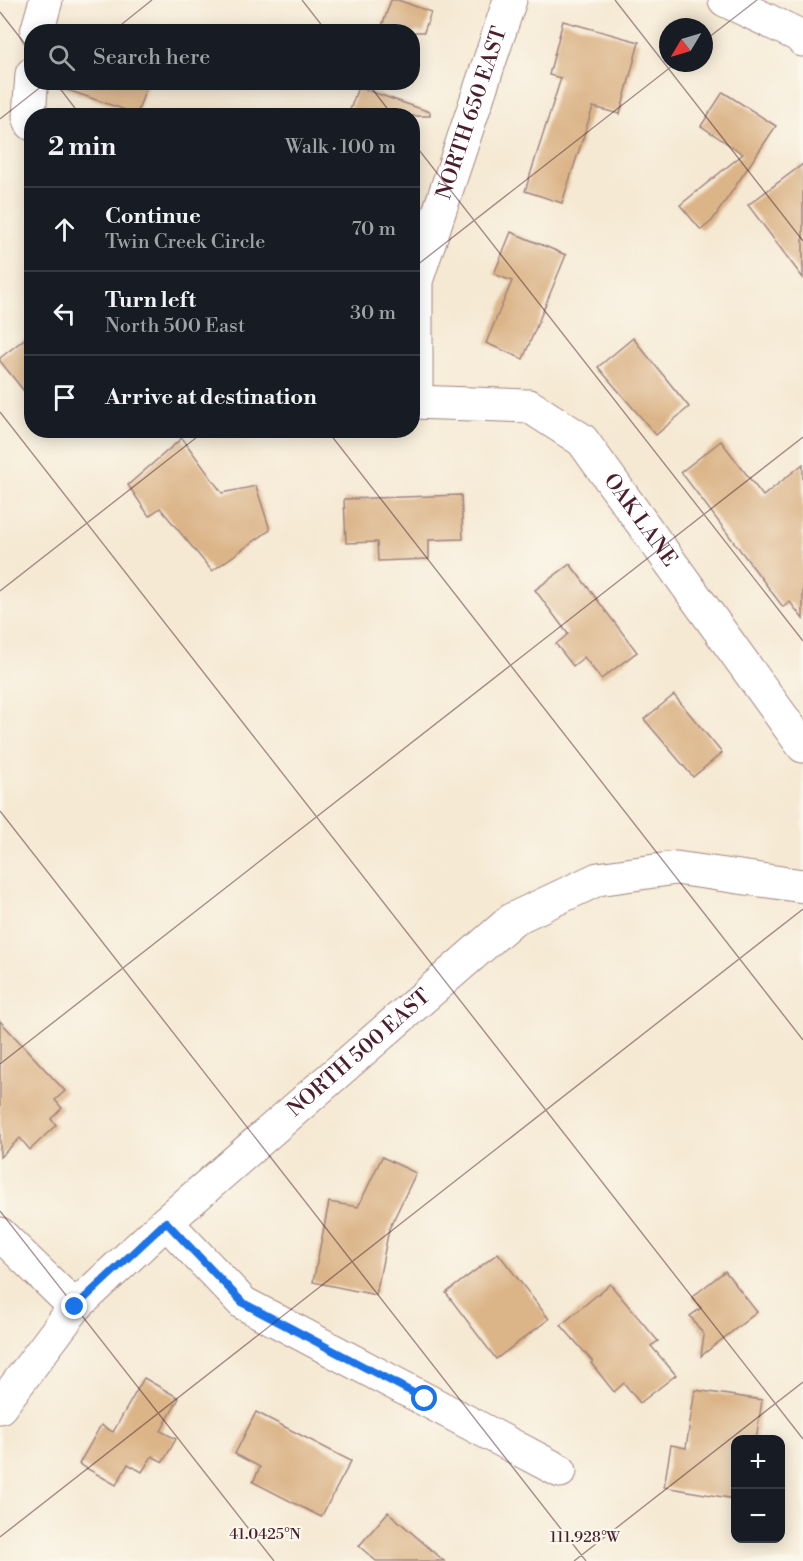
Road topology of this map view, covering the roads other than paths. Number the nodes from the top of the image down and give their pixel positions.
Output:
1 (46, 0) edge
2 (510, 0) edge
3 (725, 0) edge
4 (39, 24) edge
5 (803, 40) edge
6 (31, 90) edge
7 (29, 108) edge
8 (420, 269) edge
9 (420, 402) edge
10 (803, 746) edge
11 (803, 886) edge
12 (166, 1222) junction
13 (0, 1234) edge
14 (75, 1307) junction
15 (0, 1407) edge
16 (560, 1471) dead end

1 - 4 street
2 - 8 street, NORTH 650 EAST
3 - 5 street
6 - 7 street
9 - 10 street, OAK LANE
11 - 12 street, NORTH 500 EAST
12 - 14 street, NORTH 500 EAST
12 - 16 street
13 - 14 street
14 - 15 street, NORTH 500 EAST

